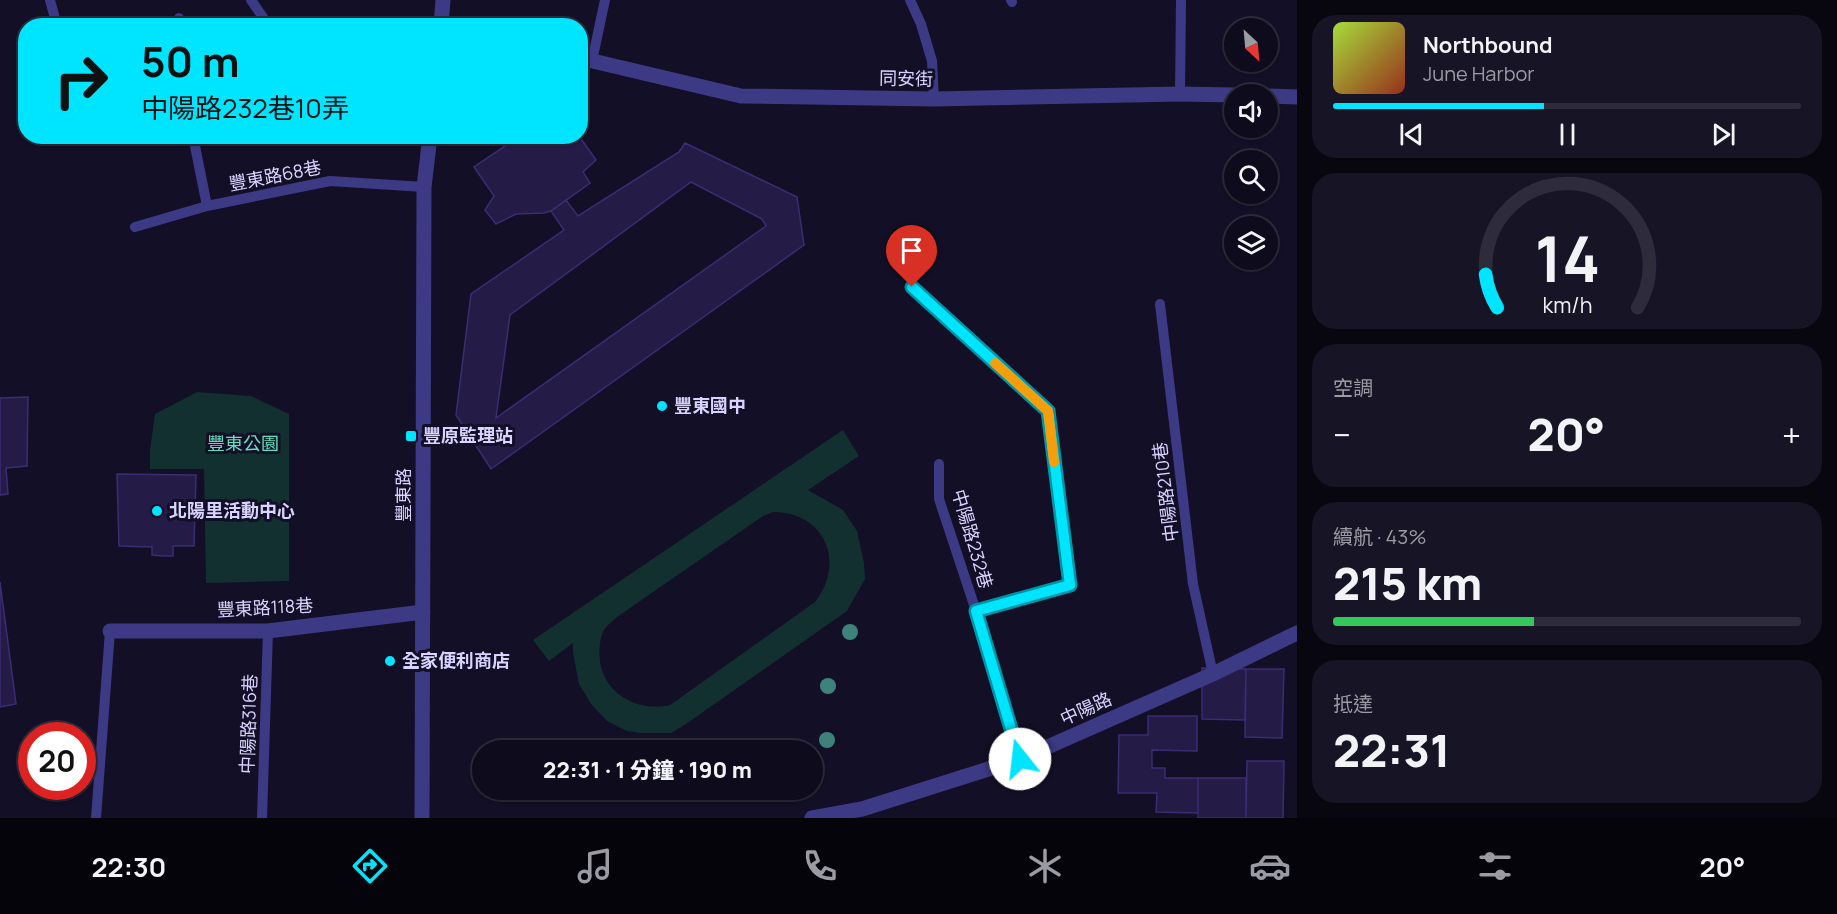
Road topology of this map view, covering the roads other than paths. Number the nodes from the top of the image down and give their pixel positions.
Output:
1 (50, 0) edge
2 (251, 0) edge
3 (443, 0) edge
4 (605, 0) edge
5 (910, 0) edge
6 (1180, 0) edge
7 (55, 18) edge
8 (263, 18) edge
9 (442, 18) edge
10 (588, 53) edge
11 (588, 59) edge
12 (1180, 93) junction
13 (1224, 95) edge
14 (1278, 97) edge
15 (1297, 98) edge
16 (934, 99) junction
17 (195, 144) edge
18 (429, 144) edge
19 (424, 187) junction
20 (207, 206) junction
21 (135, 226) dead end
22 (912, 287) dead end
23 (1160, 304) dead end
24 (939, 464) dead end
25 (976, 611) junction
26 (423, 612) junction
27 (110, 631) joint
28 (268, 631) junction
29 (1297, 633) edge
30 (1213, 674) junction
31 (1020, 759) junction
32 (96, 818) edge
33 (262, 818) edge
34 (422, 818) edge
35 (812, 818) edge

1 - 7 lane
2 - 8 lane
3 - 9 street
4 - 10 lane
5 - 16 lane
6 - 12 lane
11 - 16 street, 同安街
12 - 13 street, 同安街
12 - 16 street, 同安街
14 - 15 street
17 - 20 lane
18 - 19 street, 豐東路
19 - 20 lane, 豐東路68巷
19 - 26 street, 豐東路
20 - 21 lane, 豐東路68巷
22 - 25 lane
23 - 30 lane, 中陽路210巷
24 - 25 lane, 中陽路232巷
25 - 31 lane, 中陽路232巷
26 - 28 street, 豐東路118巷
26 - 34 street, 豐東路
27 - 28 street, 豐東路118巷
27 - 32 lane
28 - 33 lane, 中陽路316巷
29 - 30 street, 中陽路
30 - 31 street, 中陽路
31 - 35 street, 中陽路

